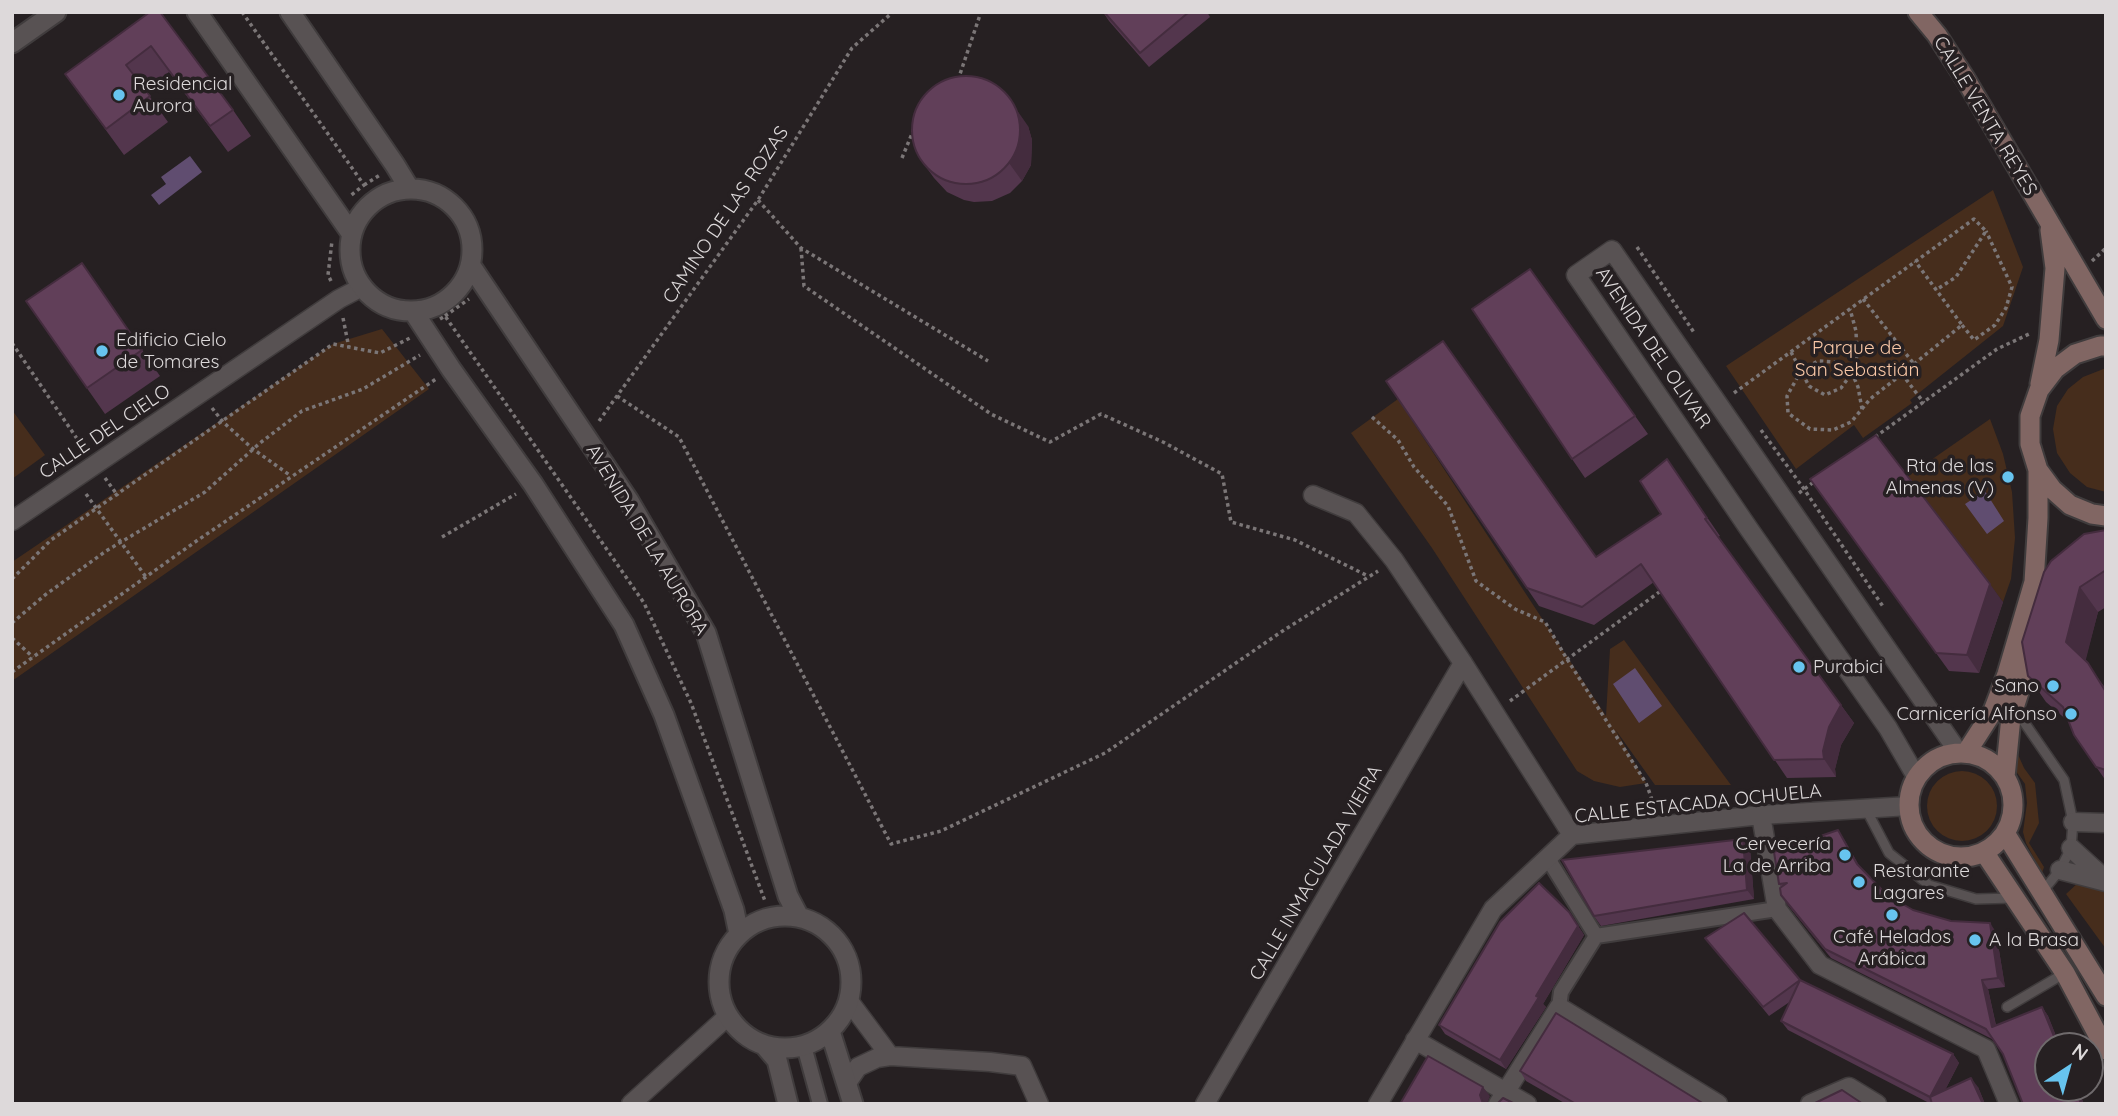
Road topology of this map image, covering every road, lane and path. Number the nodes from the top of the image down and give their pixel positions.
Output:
1 (56, 12) edge
2 (197, 12) edge
3 (290, 12) edge
4 (893, 12) edge
5 (981, 12) edge
6 (1918, 12) edge
7 (12, 43) edge
8 (949, 86) edge
9 (916, 124) edge
10 (902, 159) dead end
11 (409, 188) junction
12 (758, 200) junction
13 (2049, 222) junction
14 (1986, 232) junction
15 (351, 233) junction
16 (1637, 247) dead end
17 (801, 248) junction
18 (1915, 261) junction
19 (471, 266) junction
20 (362, 287) junction
21 (485, 288) junction
22 (1936, 289) junction
23 (1863, 299) junction
24 (1850, 309) junction
25 (413, 311) junction
26 (445, 316) dead end
27 (2106, 319) edge
28 (1962, 325) junction
29 (1697, 337) dead end
30 (408, 339) dead end
31 (2049, 340) junction
32 (12, 344) edge
33 (435, 345) junction
34 (2106, 346) edge
35 (1791, 352) junction
36 (988, 361) dead end
37 (1914, 364) junction
38 (451, 369) junction
39 (1801, 371) junction
40 (1852, 373) junction
41 (1902, 374) junction
42 (2039, 390) junction
43 (200, 393) junction
44 (617, 396) junction
45 (1716, 401) junction
46 (1924, 402) junction
47 (1862, 409) junction
48 (1372, 417) dead end
49 (223, 422) junction
50 (1758, 425) dead end
51 (586, 438) junction
52 (1869, 442) edge
53 (253, 449) junction
54 (94, 464) junction
55 (2039, 470) junction
56 (291, 477) junction
57 (75, 478) junction
58 (1815, 481) edge
59 (533, 484) junction
60 (1804, 489) junction
61 (1313, 495) dead end
62 (118, 496) junction
63 (1787, 504) junction
64 (98, 509) junction
65 (2106, 516) edge
66 (12, 521) edge
67 (442, 537) dead end
68 (122, 542) junction
69 (1394, 560) junction
70 (1369, 576) junction
71 (146, 577) junction
72 (12, 579) edge
73 (1662, 590) edge
74 (1888, 613) dead end
75 (2043, 617) edge
76 (12, 623) edge
77 (12, 638) edge
78 (33, 657) junction
79 (1567, 659) junction
80 (1463, 663) junction
81 (12, 672) edge
82 (1947, 701) dead end
83 (2014, 708) junction
84 (1972, 711) dead end
85 (1494, 713) junction
86 (1962, 753) junction
87 (2005, 777) junction
88 (1917, 778) junction
89 (1909, 806) junction
90 (1866, 808) junction
91 (1761, 815) junction
92 (2073, 822) junction
93 (2106, 823) edge
94 (1661, 825) junction
95 (2005, 833) junction
96 (1572, 835) junction
97 (2071, 848) junction
98 (1984, 852) junction
99 (1548, 857) junction
100 (2060, 870) junction
101 (2106, 881) edge
102 (2042, 892) junction
103 (788, 896) junction
104 (2014, 898) junction
105 (1777, 909) junction
106 (734, 910) junction
107 (799, 917) junction
108 (739, 934) junction
109 (1596, 936) junction
110 (2065, 973) junction
111 (2106, 996) edge
112 (849, 1001) junction
113 (1559, 1007) junction
114 (2007, 1007) dead end
115 (727, 1016) junction
116 (830, 1031) junction
117 (1415, 1040) junction
118 (765, 1046) junction
119 (804, 1046) junction
120 (2106, 1050) edge
121 (890, 1056) junction
122 (847, 1083) junction
123 (1501, 1097) edge
124 (631, 1104) edge
125 (788, 1104) edge
126 (820, 1104) edge
127 (853, 1104) edge
128 (1039, 1104) edge
129 (1205, 1104) edge
130 (1378, 1104) edge
131 (1527, 1104) edge
132 (1718, 1104) edge
133 (1810, 1104) edge
134 (1877, 1104) edge
135 (2009, 1104) edge

1 - 7 street
2 - 15 street
3 - 11 street
4 - 12 path, CAMINO DE LAS ROZAS
5 - 8 path
6 - 13 main road, CALLE VENTA REYES
9 - 10 path
11 - 15 street
11 - 19 street
12 - 17 path
12 - 44 path, CAMINO DE LAS ROZAS
13 - 27 main road, CALLE VENTA REYES
13 - 31 main road, CALLE VENTA REYES
14 - 18 path
14 - 22 path
14 - 28 path
15 - 20 street
16 - 29 path
17 - 36 path
17 - 70 path
18 - 22 path
18 - 23 path
19 - 21 street, AVENIDA DE LA AURORA
19 - 25 street
20 - 25 street
20 - 43 street, CALLE DEL CIELO
21 - 26 path
21 - 51 street, AVENIDA DE LA AURORA
22 - 28 path
23 - 24 path
23 - 37 path
24 - 35 path
24 - 40 path
25 - 33 street
28 - 37 path
30 - 49 path
31 - 42 main road, CALLE VENTA REYES
31 - 46 path
32 - 54 path
33 - 38 street
33 - 53 path
34 - 42 main road
35 - 39 path
35 - 45 path
37 - 41 path
38 - 56 path
38 - 59 street
39 - 40 path
39 - 40 path
39 - 47 path
40 - 47 path
41 - 46 path
41 - 47 path
42 - 55 main road, CALLE VENTA REYES
43 - 49 path
43 - 54 street, CALLE DEL CIELO
44 - 51 path, CAMINO DE LAS ROZAS
44 - 70 path
45 - 63 street, AVENIDA DEL OLIVAR
45 - 88 street, AVENIDA DEL OLIVAR
46 - 52 path
48 - 79 path
49 - 53 path
49 - 62 path
50 - 60 path
51 - 103 street, AVENIDA DE LA AURORA
53 - 56 path
53 - 68 path
54 - 57 street, CALLE DEL CIELO
54 - 62 path
55 - 65 main road
55 - 86 main road
56 - 71 path
57 - 64 path
57 - 66 street, CALLE DEL CIELO
58 - 60 path
59 - 67 path
59 - 106 street
60 - 63 path
60 - 74 path
61 - 69 street
62 - 64 path
63 - 86 street, AVENIDA DEL OLIVAR
64 - 68 path
64 - 72 path
68 - 71 path
68 - 76 path
69 - 70 path
69 - 80 street
71 - 78 path
73 - 79 path
75 - 83 main road
77 - 78 path
78 - 81 path
79 - 85 path
79 - 94 path
80 - 85 street
80 - 129 street, CALLE INMACULADA VIEIRA
82 - 84 path
83 - 87 main road
83 - 92 lane
85 - 96 street
86 - 87 main road
86 - 88 main road
87 - 95 main road
88 - 89 main road
89 - 90 street, CALLE ESTACADA OCHUELA
89 - 98 main road
90 - 91 street, CALLE ESTACADA OCHUELA
90 - 104 lane
91 - 94 street, CALLE ESTACADA OCHUELA
91 - 105 street
92 - 93 street
92 - 97 lane
94 - 96 street, CALLE ESTACADA OCHUELA
95 - 98 main road
95 - 102 main road
96 - 99 street, CALLE ESTACADA OCHUELA
97 - 100 lane
97 - 101 street
98 - 104 main road
99 - 109 street
99 - 117 street, CALLE ESTACADA OCHUELA
100 - 101 street
100 - 102 lane
102 - 111 main road
103 - 106 path
103 - 107 street, AVENIDA DE LA AURORA
104 - 110 main road
105 - 109 street
105 - 135 street
106 - 108 street
107 - 108 street
107 - 112 street
108 - 115 street
109 - 113 street
110 - 114 lane
110 - 120 main road
112 - 116 street
112 - 121 street
113 - 123 street
113 - 132 street
115 - 118 street
115 - 124 street
116 - 119 street
116 - 122 street
117 - 123 street
117 - 130 street, CALLE ESTACADA OCHUELA
118 - 119 street
118 - 125 street
119 - 126 street
121 - 122 street
121 - 128 street
122 - 127 street
123 - 131 street
133 - 134 street

